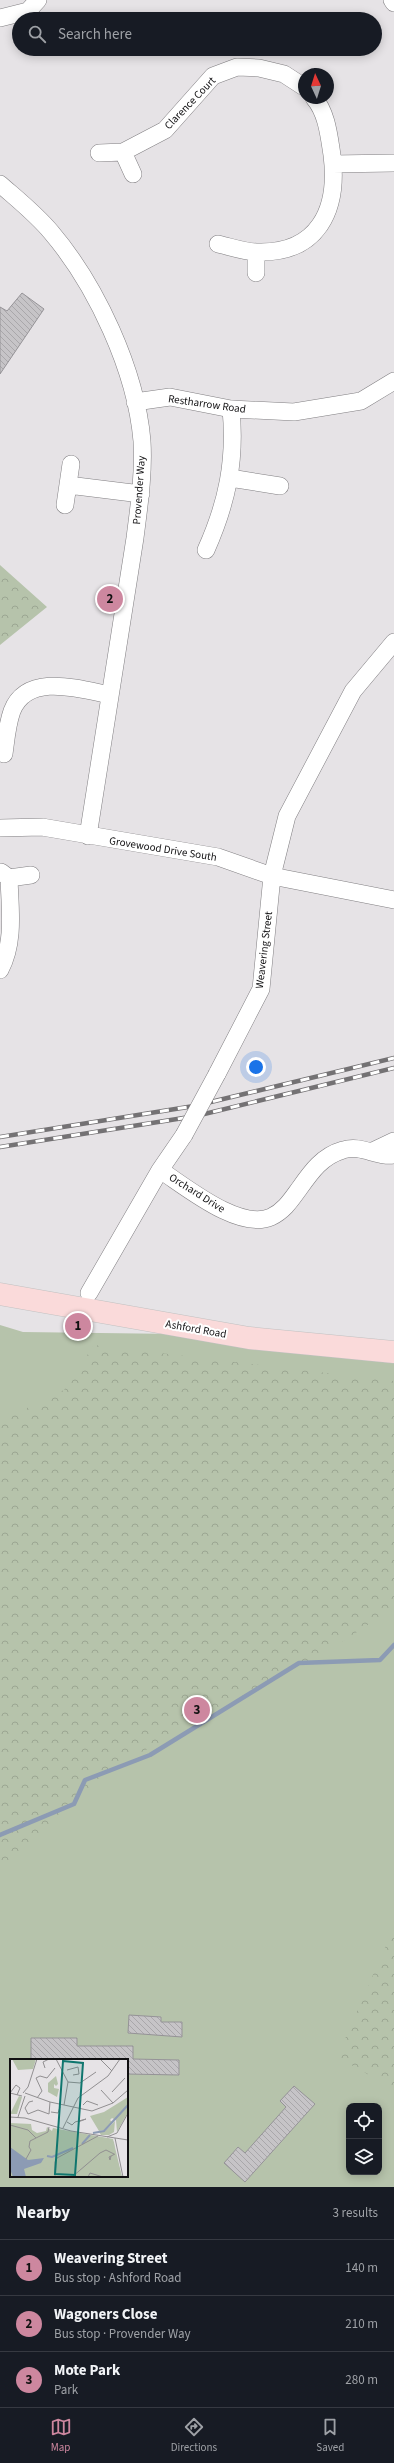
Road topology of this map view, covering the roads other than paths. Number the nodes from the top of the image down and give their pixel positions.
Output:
1 (38, 0) edge
2 (392, 0) edge
3 (394, 3) edge
4 (24, 12) edge
5 (12, 15) edge
6 (0, 18) edge
7 (298, 83) edge
8 (319, 104) edge
9 (123, 152) junction
10 (99, 153) dead end
11 (394, 163) edge
12 (333, 164) junction
13 (133, 174) dead end
14 (0, 184) edge
15 (218, 244) dead end
16 (256, 252) junction
17 (256, 273) dead end
18 (394, 381) edge
19 (134, 402) junction
20 (231, 409) junction
21 (71, 464) dead end
22 (230, 478) junction
23 (68, 485) junction
24 (280, 486) dead end
25 (141, 494) junction
26 (65, 505) dead end
27 (206, 550) dead end
28 (394, 642) edge
29 (110, 695) junction
30 (4, 730) edge
31 (4, 754) dead end
32 (0, 828) edge
33 (88, 836) junction
34 (5, 875) edge
35 (31, 875) dead end
36 (272, 876) junction
37 (394, 900) edge
38 (0, 970) edge
39 (394, 1142) edge
40 (373, 1151) junction
41 (394, 1155) edge
42 (160, 1170) junction
43 (89, 1293) dead end
44 (0, 1294) edge
45 (394, 1352) edge

1 - 4 street
2 - 3 street
5 - 6 street
7 - 9 street, Clarence Court
8 - 12 street
9 - 10 street, Clarence Court
9 - 13 street
11 - 12 street
12 - 16 street
14 - 19 street, Provender Way
15 - 16 street
16 - 17 street
18 - 20 street, Restharrow Road
19 - 20 street, Restharrow Road
19 - 25 street, Provender Way
20 - 22 street
21 - 23 street
22 - 24 street
22 - 27 street
23 - 25 street
23 - 26 street
25 - 29 street, Provender Way
28 - 36 street, Weavering Street
29 - 30 street
29 - 33 street, Provender Way
30 - 31 street
32 - 33 street, Grovewood Drive South
33 - 36 street, Grovewood Drive South
34 - 35 street
34 - 38 street
36 - 37 street, Grovewood Drive South
36 - 42 street, Weavering Street, bridge
39 - 40 street
40 - 41 street, Orchard Drive
40 - 42 street, Orchard Drive
42 - 43 street, Weavering Street
44 - 45 main road, Ashford Road

